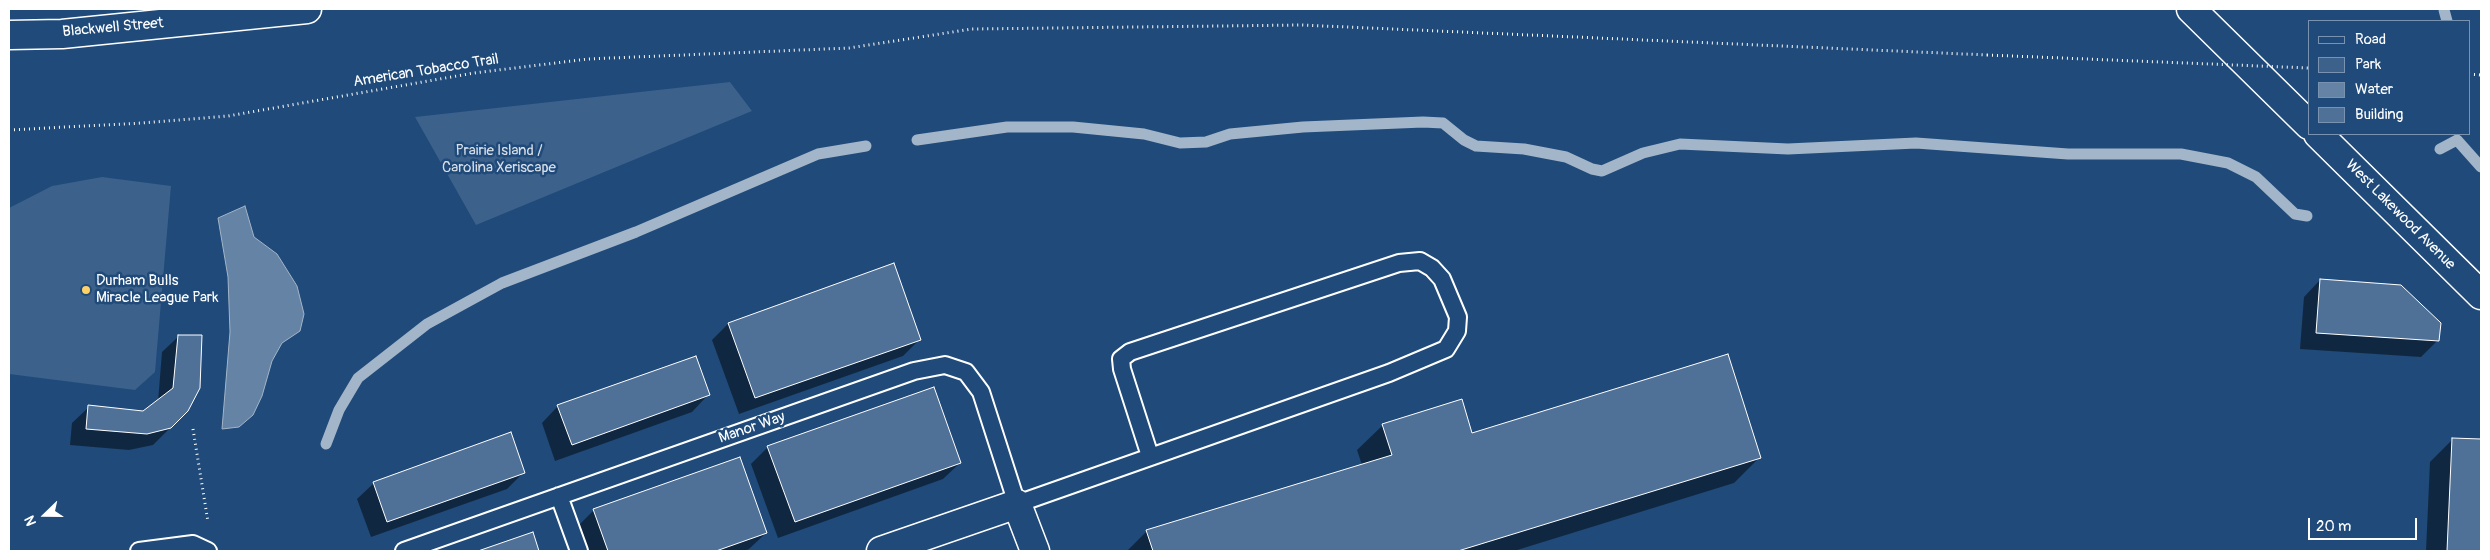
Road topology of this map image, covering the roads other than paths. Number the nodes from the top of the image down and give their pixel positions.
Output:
1 (307, 9) edge
2 (2191, 9) edge
3 (9, 35) edge
4 (2308, 123) edge
5 (2319, 135) edge
6 (2481, 295) edge
7 (1150, 456) junction
8 (559, 496) junction
9 (1017, 504) junction
10 (139, 551) edge
11 (208, 551) edge
12 (404, 551) edge
13 (579, 551) edge
14 (881, 551) edge
15 (1035, 551) edge

1 - 3 street, Blackwell Street
2 - 4 street
5 - 6 street, West Lakewood Avenue
7 - 7 lane
7 - 9 lane
8 - 9 lane, Manor Way
8 - 12 lane, Manor Way
8 - 13 lane
9 - 14 street
9 - 15 street
10 - 11 lane

